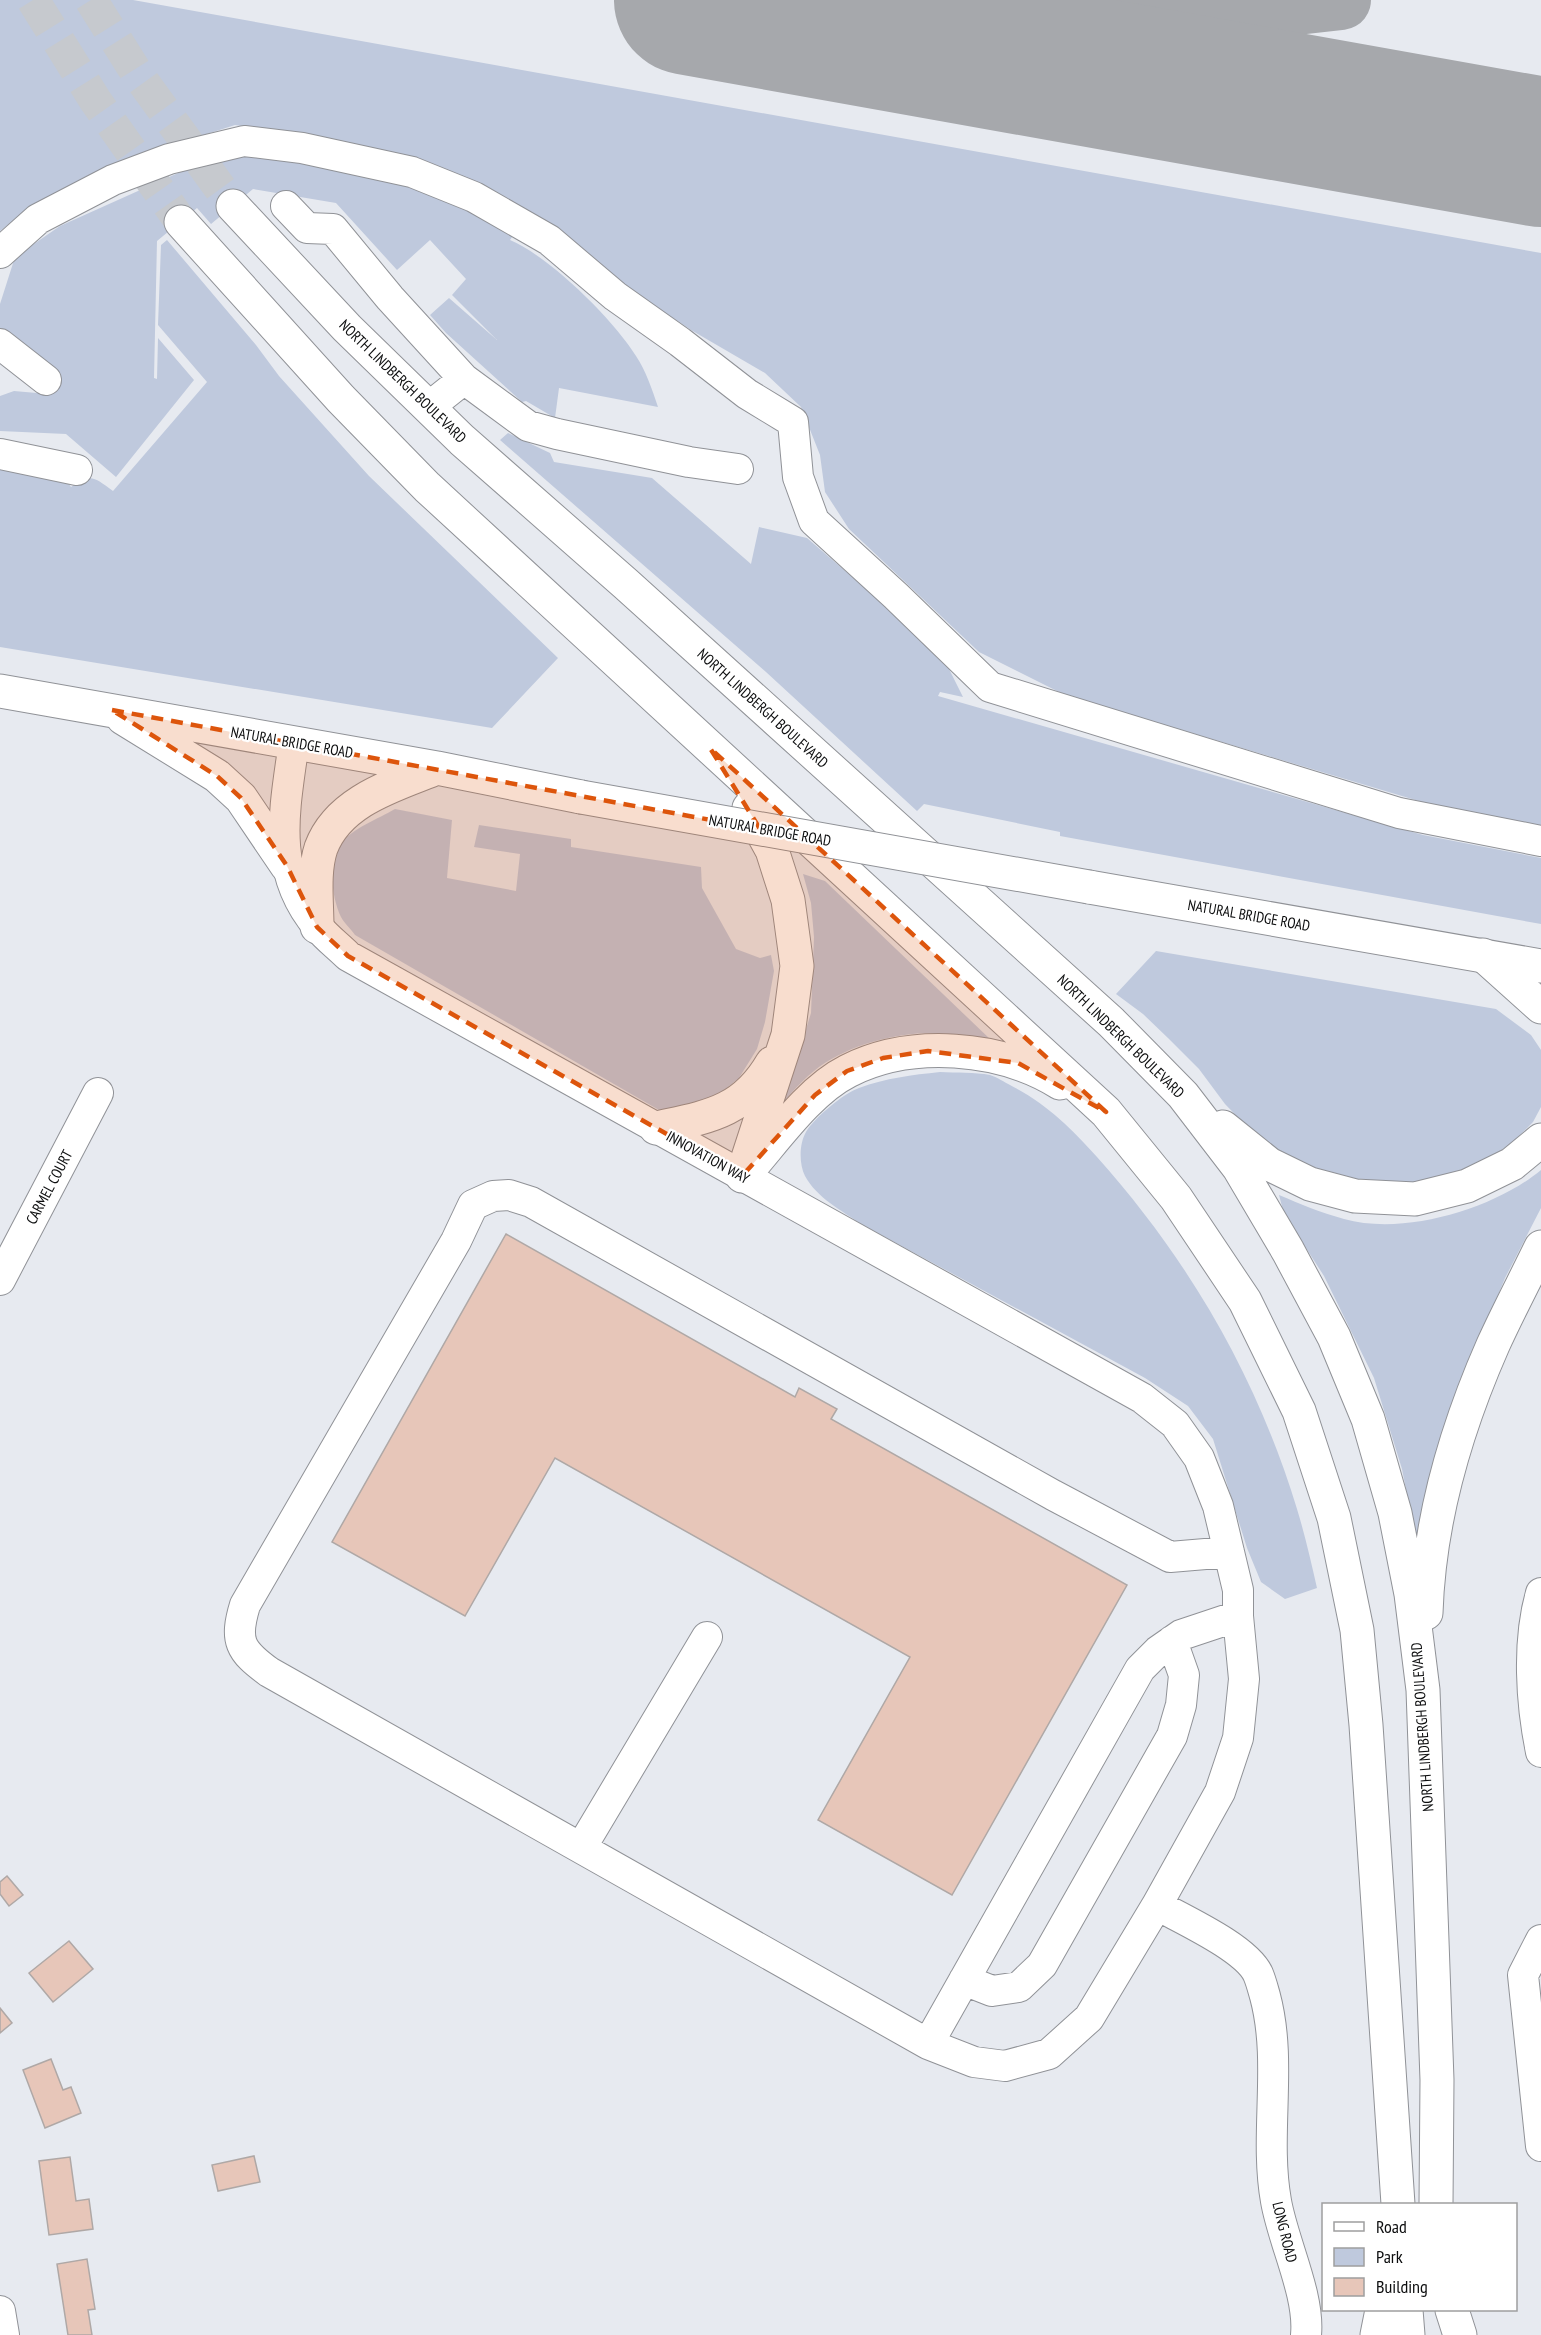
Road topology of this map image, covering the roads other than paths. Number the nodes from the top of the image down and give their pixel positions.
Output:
1 (233, 206) tunnel mouth
2 (286, 206) dead end
3 (181, 222) tunnel mouth
4 (0, 253) edge
5 (4, 355) edge
6 (464, 379) junction
7 (46, 380) dead end
8 (429, 407) junction
9 (0, 453) edge
10 (738, 469) dead end
11 (77, 470) dead end
12 (0, 691) edge
13 (112, 710) junction
14 (294, 742) junction
15 (710, 748) junction
16 (437, 768) junction
17 (1541, 841) edge
18 (287, 866) junction
19 (317, 927) junction
20 (1483, 955) junction
21 (1541, 966) edge
22 (1541, 1007) edge
23 (788, 1035) junction
24 (98, 1093) dead end
25 (1183, 1095) junction
26 (1107, 1112) junction
27 (656, 1128) junction
28 (1541, 1140) edge
29 (742, 1176) junction
30 (1541, 1247) edge
31 (0, 1280) edge
32 (1229, 1552) junction
33 (1541, 1593) edge
34 (1238, 1616) junction
35 (707, 1636) dead end
36 (1173, 1641) junction
37 (1423, 1690) junction
38 (1541, 1752) edge
39 (581, 1848) junction
40 (1158, 1905) junction
41 (1541, 1940) edge
42 (964, 1980) junction
43 (928, 2044) junction
44 (1541, 2146) edge
45 (1398, 2203) edge
46 (1436, 2203) edge
47 (0, 2311) edge
48 (1382, 2311) edge
49 (1406, 2311) edge
50 (1438, 2311) edge
51 (1452, 2311) edge
52 (4, 2335) edge
53 (1306, 2335) edge
54 (1377, 2335) edge
55 (1408, 2335) edge
56 (1440, 2335) edge
57 (1460, 2335) edge

1 - 8 main road, NORTH LINDBERGH BOULEVARD
2 - 6 street
3 - 15 main road
4 - 17 street
5 - 7 street
6 - 8 street
6 - 10 street
8 - 25 main road, NORTH LINDBERGH BOULEVARD
9 - 11 street
12 - 13 main road, NATURAL BRIDGE ROAD
13 - 14 main road, NATURAL BRIDGE ROAD
13 - 18 main road
14 - 16 main road, NATURAL BRIDGE ROAD
14 - 18 street, INNOVATION WAY
15 - 23 main road
15 - 26 main road
16 - 19 main road
16 - 20 main road, NATURAL BRIDGE ROAD, bridge
18 - 19 street, INNOVATION WAY
19 - 27 street, INNOVATION WAY
20 - 21 main road, NATURAL BRIDGE ROAD
20 - 22 main road
23 - 27 main road
23 - 29 main road
24 - 31 street, CARMEL COURT
25 - 28 main road
25 - 37 main road, NORTH LINDBERGH BOULEVARD
26 - 29 main road
26 - 45 main road
27 - 29 street, INNOVATION WAY
29 - 32 street, INNOVATION WAY
30 - 37 main road
32 - 34 street, INNOVATION WAY
32 - 39 street, INNOVATION WAY
33 - 38 street
34 - 36 street
34 - 40 street, INNOVATION WAY
35 - 39 street
36 - 42 street
36 - 42 street
37 - 46 main road, NORTH LINDBERGH BOULEVARD
39 - 43 street, INNOVATION WAY
40 - 43 street, INNOVATION WAY
40 - 53 street, LONG ROAD
41 - 44 street
42 - 43 street
47 - 52 street
48 - 54 main road
49 - 55 main road
50 - 56 main road
51 - 57 main road

